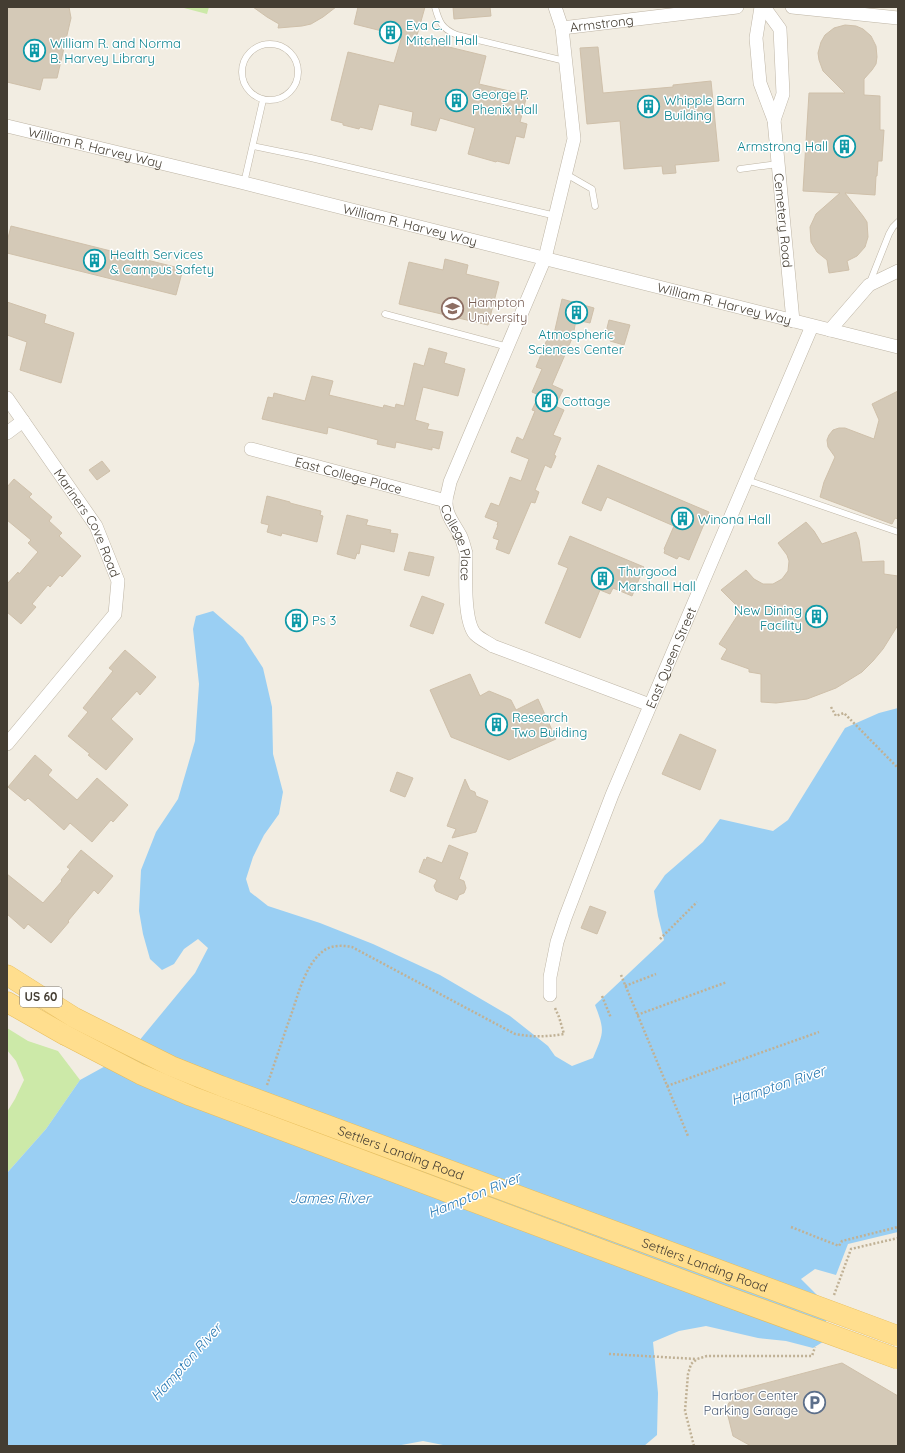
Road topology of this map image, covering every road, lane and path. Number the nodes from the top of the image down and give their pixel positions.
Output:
1 (435, 7) edge
2 (555, 7) edge
3 (737, 7) edge
4 (763, 7) edge
5 (792, 7) edge
6 (898, 18) edge
7 (562, 28) junction
8 (565, 61) junction
9 (264, 100) junction
10 (774, 120) junction
11 (7, 126) edge
12 (253, 146) junction
13 (778, 164) junction
14 (740, 169) dead end
15 (566, 174) junction
16 (244, 183) junction
17 (595, 206) dead end
18 (556, 216) junction
19 (898, 222) edge
20 (545, 258) junction
21 (898, 271) edge
22 (869, 285) junction
23 (385, 314) dead end
24 (793, 321) junction
25 (812, 326) junction
26 (830, 330) junction
27 (508, 347) junction
28 (898, 347) edge
29 (7, 398) edge
30 (23, 421) junction
31 (7, 433) edge
32 (250, 448) dead end
33 (747, 480) junction
34 (446, 501) junction
35 (898, 532) edge
36 (650, 705) junction
37 (831, 707) dead end
38 (7, 744) edge
39 (898, 768) edge
40 (697, 902) dead end
41 (660, 939) dead end
42 (656, 974) dead end
43 (7, 975) edge
44 (621, 975) dead end
45 (727, 982) dead end
46 (625, 986) junction
47 (550, 995) joint
48 (602, 996) dead end
49 (7, 1002) edge
50 (637, 1015) junction
51 (611, 1018) dead end
52 (819, 1032) dead end
53 (667, 1086) junction
54 (266, 1088) dead end
55 (688, 1136) dead end
56 (791, 1227) dead end
57 (898, 1227) edge
58 (898, 1238) edge
59 (833, 1299) dead end
60 (898, 1336) edge
61 (817, 1341) dead end
62 (609, 1354) dead end
63 (697, 1359) junction
64 (898, 1359) edge
65 (694, 1446) edge

1 - 8 lane
2 - 7 street, College Place
3 - 7 street, Armstrong
4 - 10 street, Cemetery Road
4 - 10 street, Cemetery Road
5 - 6 street
7 - 8 street, College Place
8 - 15 street, College Place
9 - 9 lane
9 - 12 lane
10 - 13 street, Cemetery Road
11 - 16 street, William R. Harvey Way
12 - 16 lane
12 - 18 lane
13 - 14 lane
13 - 24 street, Cemetery Road
15 - 17 lane
15 - 18 street, College Place
16 - 20 street, William R. Harvey Way
18 - 20 street, College Place
19 - 22 lane
20 - 24 street, William R. Harvey Way
20 - 27 street, College Place
21 - 22 street
22 - 26 street
23 - 27 lane
24 - 25 street, William R. Harvey Way
25 - 26 street, William R. Harvey Way
25 - 33 street, East Queen Street
26 - 28 street, William R. Harvey Way
27 - 34 street, College Place
29 - 30 street, Mariners Cove Road
30 - 31 street
30 - 38 street, Mariners Cove Road
32 - 34 street, East College Place
33 - 35 lane
33 - 36 street, East Queen Street
34 - 36 street, College Place
36 - 47 street, East Queen Street
37 - 39 path
40 - 41 path
42 - 46 path
43 - 60 main road, Settlers Landing Road / US 60, bridge
44 - 46 path
45 - 50 path
46 - 50 path
47 - 54 path
48 - 51 path
49 - 64 main road, Settlers Landing Road / US 60, bridge
50 - 53 path
52 - 53 path
53 - 55 path
56 - 57 path
58 - 59 path
61 - 63 path
62 - 63 path
63 - 65 path

